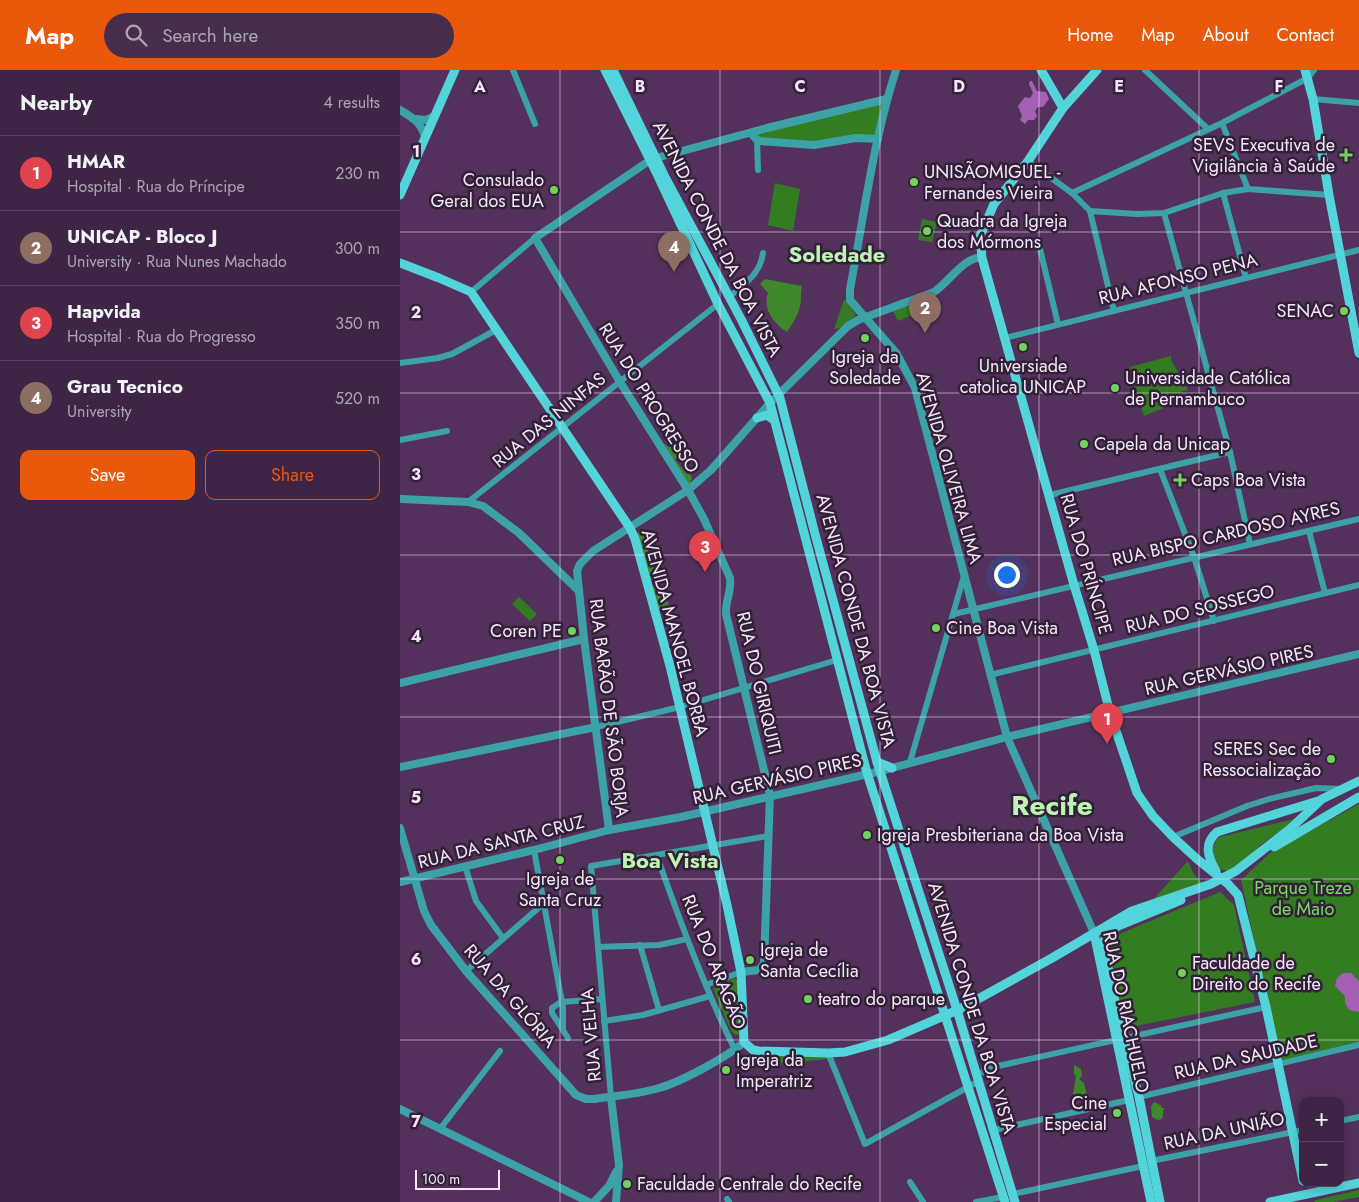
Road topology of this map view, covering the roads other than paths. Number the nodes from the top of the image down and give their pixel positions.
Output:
1 (455, 70) edge
2 (513, 70) edge
3 (605, 70) edge
4 (614, 70) edge
5 (896, 70) edge
6 (1042, 70) edge
7 (1097, 70) edge
8 (1145, 70) edge
9 (1314, 70) edge
10 (1307, 74) edge
11 (887, 99) junction
12 (1313, 99) junction
13 (1359, 104) edge
14 (1063, 108) junction
15 (400, 110) edge
16 (435, 116) junction
17 (416, 119) junction
18 (1222, 123) junction
19 (535, 124) dead end
20 (1208, 129) junction
21 (754, 136) junction
22 (426, 138) junction
23 (878, 139) junction
24 (651, 161) junction
25 (1028, 161) junction
26 (758, 170) dead end
27 (1248, 189) junction
28 (1072, 193) junction
29 (1223, 193) junction
30 (400, 195) edge
31 (1329, 195) junction
32 (1090, 211) junction
33 (1164, 213) junction
34 (535, 238) junction
35 (1040, 249) dead end
36 (1359, 250) edge
37 (763, 253) dead end
38 (1340, 254) junction
39 (982, 258) junction
40 (400, 263) edge
41 (1246, 278) junction
42 (471, 292) junction
43 (1186, 293) junction
44 (729, 296) junction
45 (718, 304) junction
46 (1114, 311) junction
47 (864, 318) junction
48 (1058, 324) junction
49 (496, 330) junction
50 (1005, 338) junction
51 (1359, 353) edge
52 (400, 363) edge
53 (620, 382) junction
54 (779, 394) junction
55 (770, 404) junction
56 (757, 418) junction
57 (774, 420) junction
58 (562, 428) junction
59 (447, 431) dead end
60 (400, 440) edge
61 (1230, 452) junction
62 (1160, 469) junction
63 (688, 490) junction
64 (1050, 495) junction
65 (400, 499) edge
66 (468, 502) junction
67 (1359, 518) edge
68 (630, 528) junction
69 (1309, 531) junction
70 (1250, 544) junction
71 (1194, 557) junction
72 (965, 576) junction
73 (730, 578) joint
74 (1074, 585) junction
75 (1359, 585) edge
76 (579, 591) junction
77 (1325, 593) junction
78 (972, 610) junction
79 (954, 614) junction
80 (1214, 621) junction
81 (584, 639) junction
82 (1094, 650) junction
83 (1359, 654) edge
84 (837, 660) junction
85 (990, 675) junction
86 (400, 683) edge
87 (743, 688) junction
88 (680, 707) junction
89 (1110, 713) junction
90 (596, 727) junction
91 (1007, 737) junction
92 (910, 762) junction
93 (400, 767) edge
94 (878, 767) junction
95 (892, 768) joint
96 (867, 773) junction
97 (1359, 782) edge
98 (1344, 789) junction
99 (770, 796) junction
100 (1359, 796) edge
101 (1322, 799) junction
102 (705, 811) junction
103 (400, 828) edge
104 (609, 830) junction
105 (768, 836) junction
106 (1174, 837) junction
107 (712, 846) junction
108 (534, 850) junction
109 (657, 856) junction
110 (1197, 859) junction
111 (465, 866) junction
112 (1222, 878) junction
113 (414, 879) junction
114 (400, 882) edge
115 (1212, 886) junction
116 (543, 904) junction
117 (1094, 933) junction
118 (503, 938) junction
119 (687, 939) junction
120 (640, 945) junction
121 (598, 947) junction
122 (466, 971) junction
123 (741, 972) junction
124 (706, 985) junction
125 (710, 996) junction
126 (602, 999) junction
127 (561, 1002) junction
128 (1266, 1007) junction
129 (659, 1010) junction
130 (957, 1010) junction
131 (945, 1015) junction
132 (604, 1021) junction
133 (563, 1028) junction
134 (568, 1038) dead end
135 (1120, 1038) junction
136 (744, 1042) junction
137 (1359, 1045) edge
138 (735, 1050) junction
139 (500, 1051) dead end
140 (828, 1054) junction
141 (1278, 1065) junction
142 (998, 1066) dead end
143 (979, 1081) junction
144 (968, 1088) junction
145 (612, 1097) junction
146 (1139, 1097) junction
147 (1129, 1100) junction
148 (400, 1109) edge
149 (1359, 1116) edge
150 (1344, 1120) edge
151 (440, 1129) junction
152 (994, 1130) junction
153 (1299, 1131) edge
154 (1292, 1132) junction
155 (1151, 1161) junction
156 (1299, 1164) edge
157 (619, 1165) junction
158 (1143, 1166) junction
159 (910, 1182) dead end
160 (1359, 1183) edge
161 (1014, 1198) edge
162 (1004, 1199) edge
163 (1307, 1199) edge
164 (588, 1202) edge
165 (594, 1202) edge
166 (616, 1202) edge
167 (923, 1202) edge
168 (976, 1202) edge
169 (1151, 1202) edge
170 (1160, 1202) edge
171 (1270, 1202) edge

1 - 16 main road
2 - 19 street
3 - 24 main road, AVENIDA CONDE DA BOA VISTA
4 - 24 main road, AVENIDA CONDE DA BOA VISTA
5 - 11 street, AVENIDA OLIVEIRA LIMA
6 - 14 main road
7 - 14 main road, RUA DO PRÍNCIPE
8 - 20 street
9 - 10 street
10 - 12 main road
10 - 18 street
11 - 21 street
11 - 23 street, AVENIDA OLIVEIRA LIMA
12 - 13 street
12 - 31 main road
14 - 25 main road, RUA DO PRÍNCIPE
15 - 17 street
16 - 17 street
16 - 22 main road
17 - 22 street
18 - 20 street
18 - 27 street
20 - 28 street
21 - 23 street
21 - 24 street
21 - 26 street
22 - 30 main road
23 - 47 street, AVENIDA OLIVEIRA LIMA
24 - 34 street
24 - 44 main road, AVENIDA CONDE DA BOA VISTA
24 - 45 main road, AVENIDA CONDE DA BOA VISTA
25 - 28 street
25 - 39 main road, RUA DO PRÍNCIPE
27 - 29 street
27 - 31 street
28 - 32 street
29 - 33 street
29 - 41 street
31 - 38 main road
32 - 33 street
32 - 46 street
33 - 43 street
34 - 42 street
34 - 53 street, RUA DO PROGRESSO
35 - 48 street
36 - 38 street, RUA AFONSO PENA
37 - 44 street
38 - 41 street, RUA AFONSO PENA
38 - 51 main road
39 - 47 street
39 - 50 main road, RUA DO PRÍNCIPE
40 - 42 main road
41 - 43 street, RUA AFONSO PENA
42 - 49 main road, AVENIDA MANOEL BORBA
43 - 46 street, RUA AFONSO PENA
43 - 61 street
44 - 54 main road, AVENIDA CONDE DA BOA VISTA
45 - 53 street, RUA DAS NINFAS
45 - 55 main road, AVENIDA CONDE DA BOA VISTA
46 - 48 street, RUA AFONSO PENA
47 - 54 street
47 - 72 street, AVENIDA OLIVEIRA LIMA
48 - 50 street, RUA AFONSO PENA
49 - 52 street
49 - 58 main road, AVENIDA MANOEL BORBA
50 - 64 main road, RUA DO PRÍNCIPE
53 - 58 street, RUA DAS NINFAS
53 - 63 street, RUA DO PROGRESSO
54 - 55 street
54 - 94 main road, AVENIDA CONDE DA BOA VISTA
55 - 56 street
55 - 57 main road, AVENIDA CONDE DA BOA VISTA
56 - 57 main road
56 - 63 street
57 - 84 main road, AVENIDA CONDE DA BOA VISTA
58 - 66 street, RUA DAS NINFAS
58 - 68 main road, AVENIDA MANOEL BORBA
59 - 60 street
61 - 62 street
61 - 70 street
62 - 64 street
62 - 71 street
63 - 68 street
63 - 73 street, RUA DO PROGRESSO
64 - 74 main road, RUA DO PRÍNCIPE
65 - 66 street, RUA BARÃO DE SÃO BORJA
66 - 76 street, RUA BARÃO DE SÃO BORJA
67 - 69 street, RUA BISPO CARDOSO AYRES
68 - 76 street
68 - 88 main road, AVENIDA MANOEL BORBA
69 - 70 street, RUA BISPO CARDOSO AYRES
69 - 77 street
70 - 71 street, RUA BISPO CARDOSO AYRES
71 - 74 street, RUA BISPO CARDOSO AYRES
71 - 80 street
72 - 78 street, AVENIDA OLIVEIRA LIMA
72 - 79 street
73 - 87 street, RUA DO GIRIQUITI
74 - 78 street, RUA BISPO CARDOSO AYRES
74 - 82 main road, RUA DO PRÍNCIPE
75 - 77 street, RUA DO SOSSEGO
76 - 81 street, RUA BARÃO DE SÃO BORJA
77 - 80 street, RUA DO SOSSEGO
78 - 79 street, RUA BISPO CARDOSO AYRES
78 - 85 street, RUA DO RIACHUELO
79 - 92 street
80 - 82 street, RUA DO SOSSEGO
81 - 86 street
81 - 90 street, RUA BARÃO DE SÃO BORJA
82 - 85 street, RUA DO SOSSEGO
82 - 89 main road, RUA DO PRÍNCIPE
83 - 89 street, RUA GERVÁSIO PIRES
84 - 87 street
84 - 96 main road, AVENIDA CONDE DA BOA VISTA
85 - 91 street, RUA DO RIACHUELO
87 - 88 street
87 - 99 street, RUA DO GIRIQUITI
88 - 90 street
88 - 102 main road, AVENIDA MANOEL BORBA
89 - 91 street, RUA GERVÁSIO PIRES
89 - 106 main road, RUA DO PRÍNCIPE
90 - 93 street
90 - 104 street, RUA BARÃO DE SÃO BORJA
91 - 92 street, RUA GERVÁSIO PIRES
91 - 117 street, RUA DO RIACHUELO
92 - 95 street, RUA GERVÁSIO PIRES
94 - 95 main road
94 - 96 street, RUA GERVÁSIO PIRES
94 - 130 main road, AVENIDA CONDE DA BOA VISTA
96 - 99 street, RUA GERVÁSIO PIRES
96 - 131 main road, AVENIDA CONDE DA BOA VISTA
97 - 98 main road
98 - 101 main road
98 - 106 street
99 - 102 street, RUA GERVÁSIO PIRES
99 - 105 street, RUA DO GIRIQUITI
100 - 112 main road
101 - 112 main road
101 - 112 main road
102 - 104 street, RUA GERVÁSIO PIRES
102 - 107 main road, AVENIDA MANOEL BORBA
103 - 113 street, RUA DA GLÓRIA
104 - 108 street, RUA DA SANTA CRUZ
105 - 107 street
105 - 123 street, RUA DO GIRIQUITI
106 - 110 main road, RUA DO PRÍNCIPE
107 - 109 street
107 - 123 main road, AVENIDA MANOEL BORBA
108 - 111 street, RUA DA SANTA CRUZ
108 - 116 street
109 - 119 street, RUA DO ARAGÃO
109 - 121 street, RUA VELHA
110 - 112 main road
110 - 115 main road
111 - 113 street, RUA DA SANTA CRUZ
111 - 118 street
112 - 115 main road
112 - 128 main road
113 - 114 street, RUA DA SANTA CRUZ
113 - 122 street, RUA DA GLÓRIA
115 - 117 main road
115 - 135 main road, RUA DO RIACHUELO
116 - 118 street
116 - 127 street
117 - 130 main road
117 - 135 main road, RUA DO RIACHUELO
118 - 122 street
119 - 120 street
119 - 124 street, RUA DO ARAGÃO
120 - 121 street
120 - 129 street
121 - 126 street, RUA VELHA
122 - 145 street, RUA DA GLÓRIA
123 - 124 street
123 - 136 main road, AVENIDA MANOEL BORBA
124 - 125 street, RUA DO ARAGÃO
125 - 129 street
125 - 138 street, RUA DO ARAGÃO
126 - 127 street
126 - 132 street, RUA VELHA
127 - 133 street
127 - 133 street
128 - 135 street
128 - 141 main road
129 - 132 street
130 - 131 main road
130 - 143 main road, AVENIDA CONDE DA BOA VISTA
131 - 140 main road
131 - 144 main road, AVENIDA CONDE DA BOA VISTA
132 - 145 street, RUA VELHA
133 - 134 street
135 - 142 street
135 - 146 main road, RUA DO RIACHUELO
135 - 147 main road, RUA DO RIACHUELO
136 - 138 street, RUA DA GLÓRIA
136 - 140 main road
137 - 141 street, RUA DA SAUDADE
138 - 145 street, RUA DA GLÓRIA
139 - 151 street
140 - 144 street
141 - 146 street, RUA DA SAUDADE
141 - 154 main road
143 - 144 street
143 - 152 main road, AVENIDA CONDE DA BOA VISTA
144 - 162 main road, AVENIDA CONDE DA BOA VISTA
145 - 157 street, RUA VELHA
146 - 155 main road, RUA DO RIACHUELO
147 - 152 street
147 - 158 main road, RUA DO RIACHUELO
148 - 151 street
149 - 150 street
151 - 164 street
152 - 161 main road, AVENIDA CONDE DA BOA VISTA
153 - 154 street, RUA DA UNIÃO
154 - 155 street, RUA DA UNIÃO
154 - 156 main road
155 - 170 main road, RUA DO RIACHUELO
157 - 165 street
157 - 166 street, RUA VELHA
158 - 161 street
158 - 169 main road, RUA DO RIACHUELO
159 - 167 street
160 - 163 main road
162 - 168 street
163 - 171 main road

